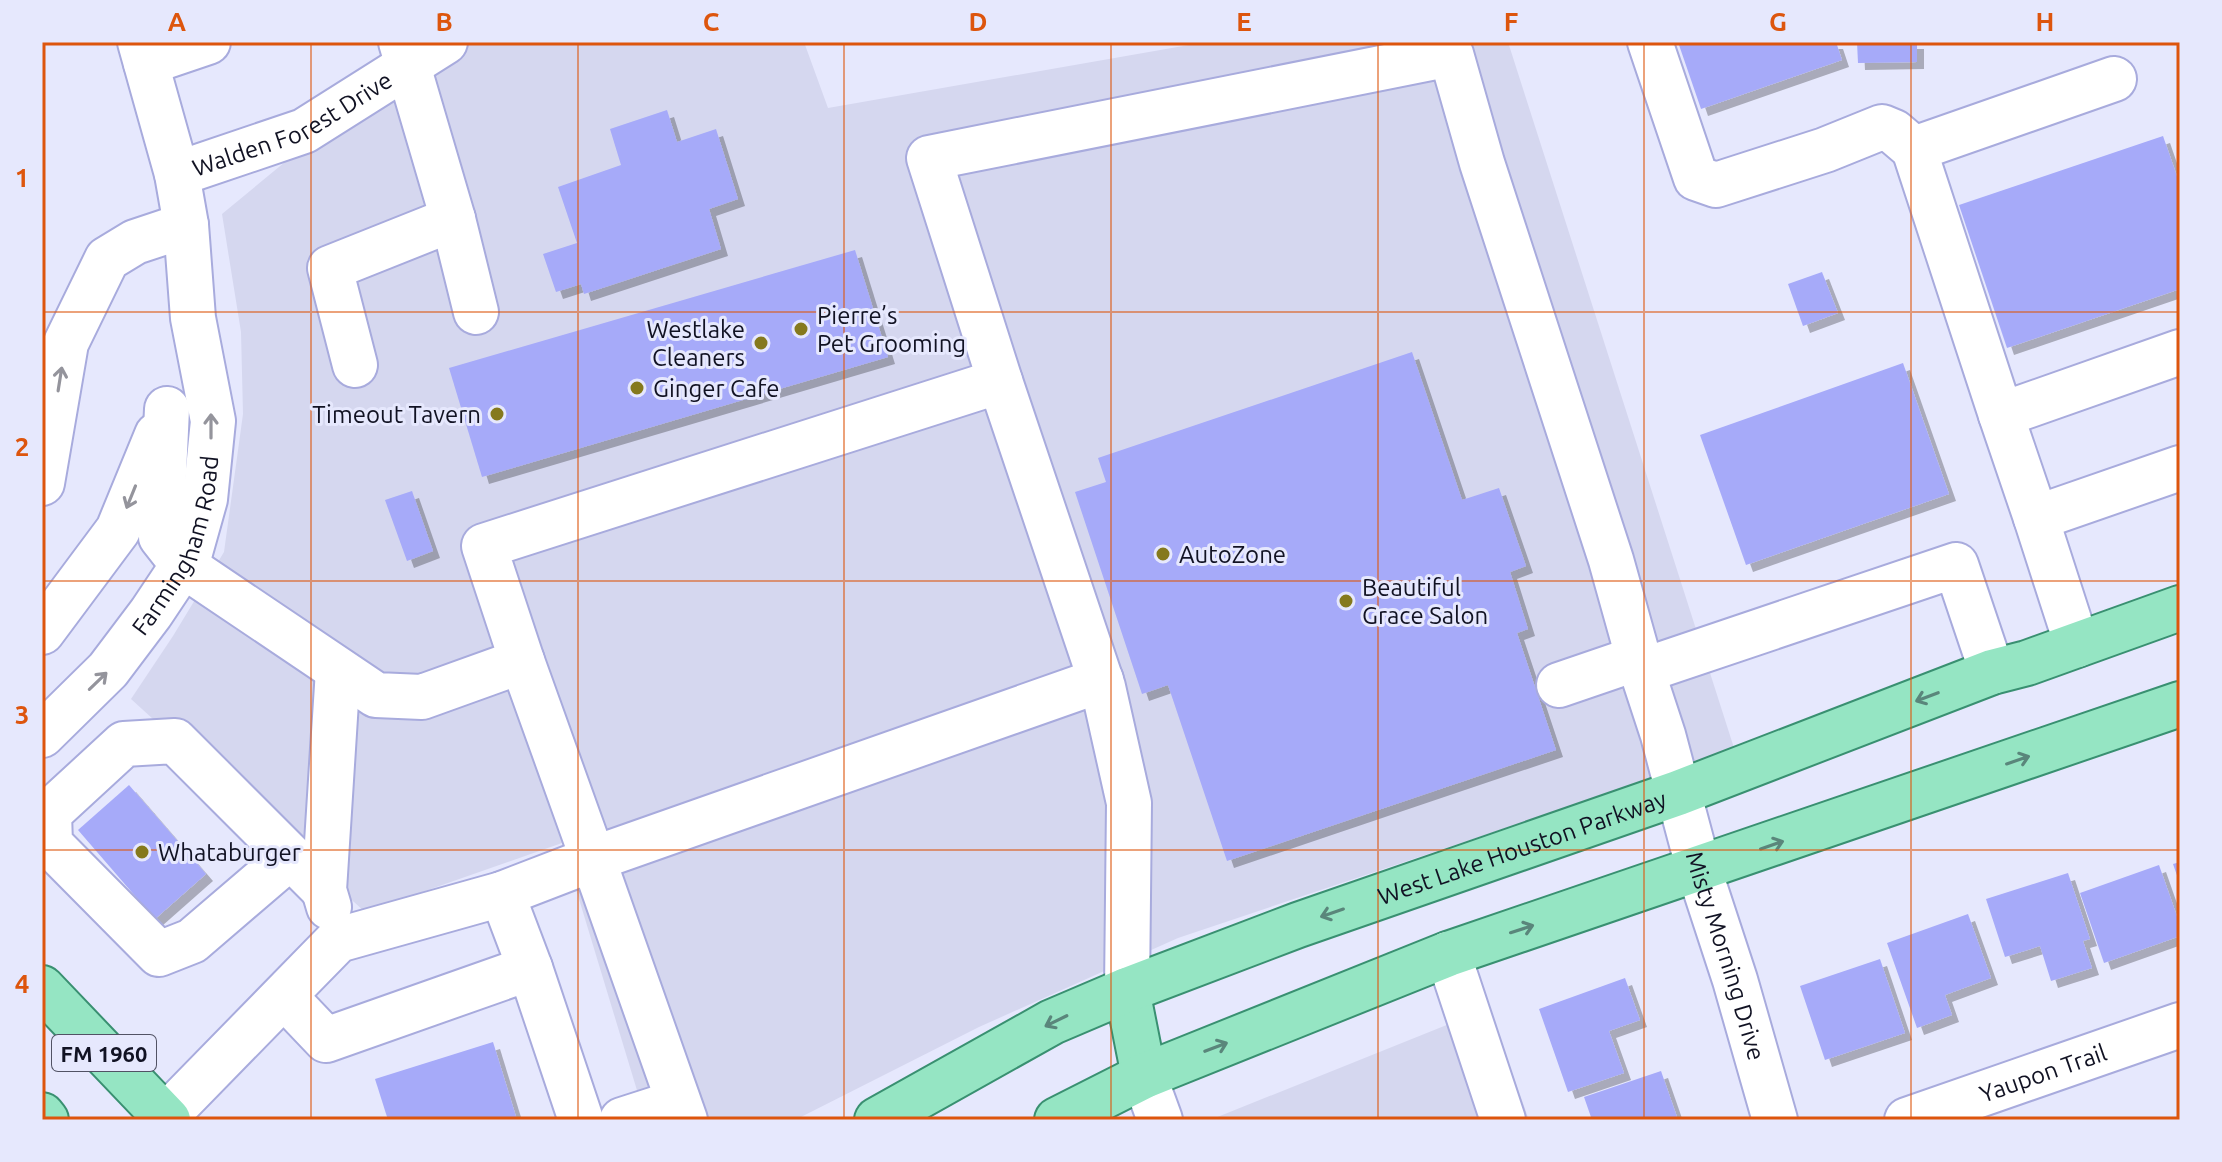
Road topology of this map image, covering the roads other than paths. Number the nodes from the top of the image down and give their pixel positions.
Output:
1 (208, 42) edge
2 (445, 42) edge
3 (1650, 42) edge
4 (143, 52) edge
5 (405, 55) edge
6 (2114, 79) dead end
7 (1914, 149) junction
8 (177, 174) junction
9 (453, 219) junction
10 (186, 225) junction
11 (476, 312) dead end
12 (193, 318) junction
13 (2180, 352) edge
14 (355, 365) dead end
15 (1000, 381) junction
16 (167, 409) junction
17 (2001, 415) junction
18 (2180, 468) edge
19 (42, 483) edge
20 (2036, 518) junction
21 (183, 565) junction
22 (2180, 608) edge
23 (42, 632) edge
24 (2077, 645) junction
25 (522, 661) junction
26 (1640, 664) junction
27 (338, 670) junction
28 (1992, 672) junction
29 (1101, 680) junction
30 (1559, 685) dead end
31 (2180, 704) edge
32 (42, 735) edge
33 (1678, 793) junction
34 (290, 857) junction
35 (593, 859) junction
36 (1699, 870) junction
37 (324, 890) junction
38 (502, 894) junction
39 (338, 940) junction
40 (1448, 954) junction
41 (530, 968) junction
42 (42, 988) edge
43 (1127, 990) junction
44 (285, 997) junction
45 (2180, 1025) edge
46 (1144, 1076) junction
47 (682, 1111) edge
48 (42, 1115) edge
49 (167, 1119) edge
50 (46, 1120) edge
51 (581, 1120) edge
52 (622, 1120) edge
53 (877, 1120) edge
54 (1057, 1120) edge
55 (1160, 1120) edge
56 (1503, 1120) edge
57 (1775, 1120) edge
58 (1907, 1120) edge

1 - 4 street
2 - 5 street, Walden Forest Drive
3 - 7 street
4 - 8 street, Farmingham Road
5 - 8 street, Walden Forest Drive
5 - 9 street
6 - 7 street
7 - 17 street
8 - 10 street, Farmingham Road
9 - 11 street
9 - 14 street
10 - 12 street, Farmingham Road
19 -> 10 street
12 - 16 street, Farmingham Road
21 -> 12 street, Farmingham Road
13 - 17 street
15 - 25 street
15 - 26 street, Misty Morning Drive
15 - 29 street
16 - 21 street
16 -> 23 street, Farmingham Road
17 - 20 street
18 - 20 street
20 - 24 street
21 - 27 street
32 -> 21 street, Farmingham Road
22 - 24 main road, West Lake Houston Parkway
24 - 28 main road, West Lake Houston Parkway
25 - 27 street
25 - 35 street
26 - 28 street
26 - 30 street
26 - 33 street, Misty Morning Drive
27 - 37 street
28 -> 33 main road, West Lake Houston Parkway
29 - 35 street
29 - 43 street
36 -> 31 main road
33 - 36 street, Misty Morning Drive
33 -> 43 main road, West Lake Houston Parkway
34 - 34 street
34 - 37 street
35 - 38 street
35 - 47 street
40 -> 36 main road
36 - 57 street, Misty Morning Drive
37 - 39 street
38 - 39 street
38 - 41 street
39 - 44 street
46 -> 40 main road
40 - 56 street
41 - 44 street
41 - 51 street
42 - 49 main road, FM 1960 / FM 1960
43 - 46 main road
43 -> 53 main road, West Lake Houston Parkway
44 - 49 street
45 - 58 street, Yaupon Trail
46 - 54 main road
46 - 55 street
47 - 52 street
48 - 50 main road

